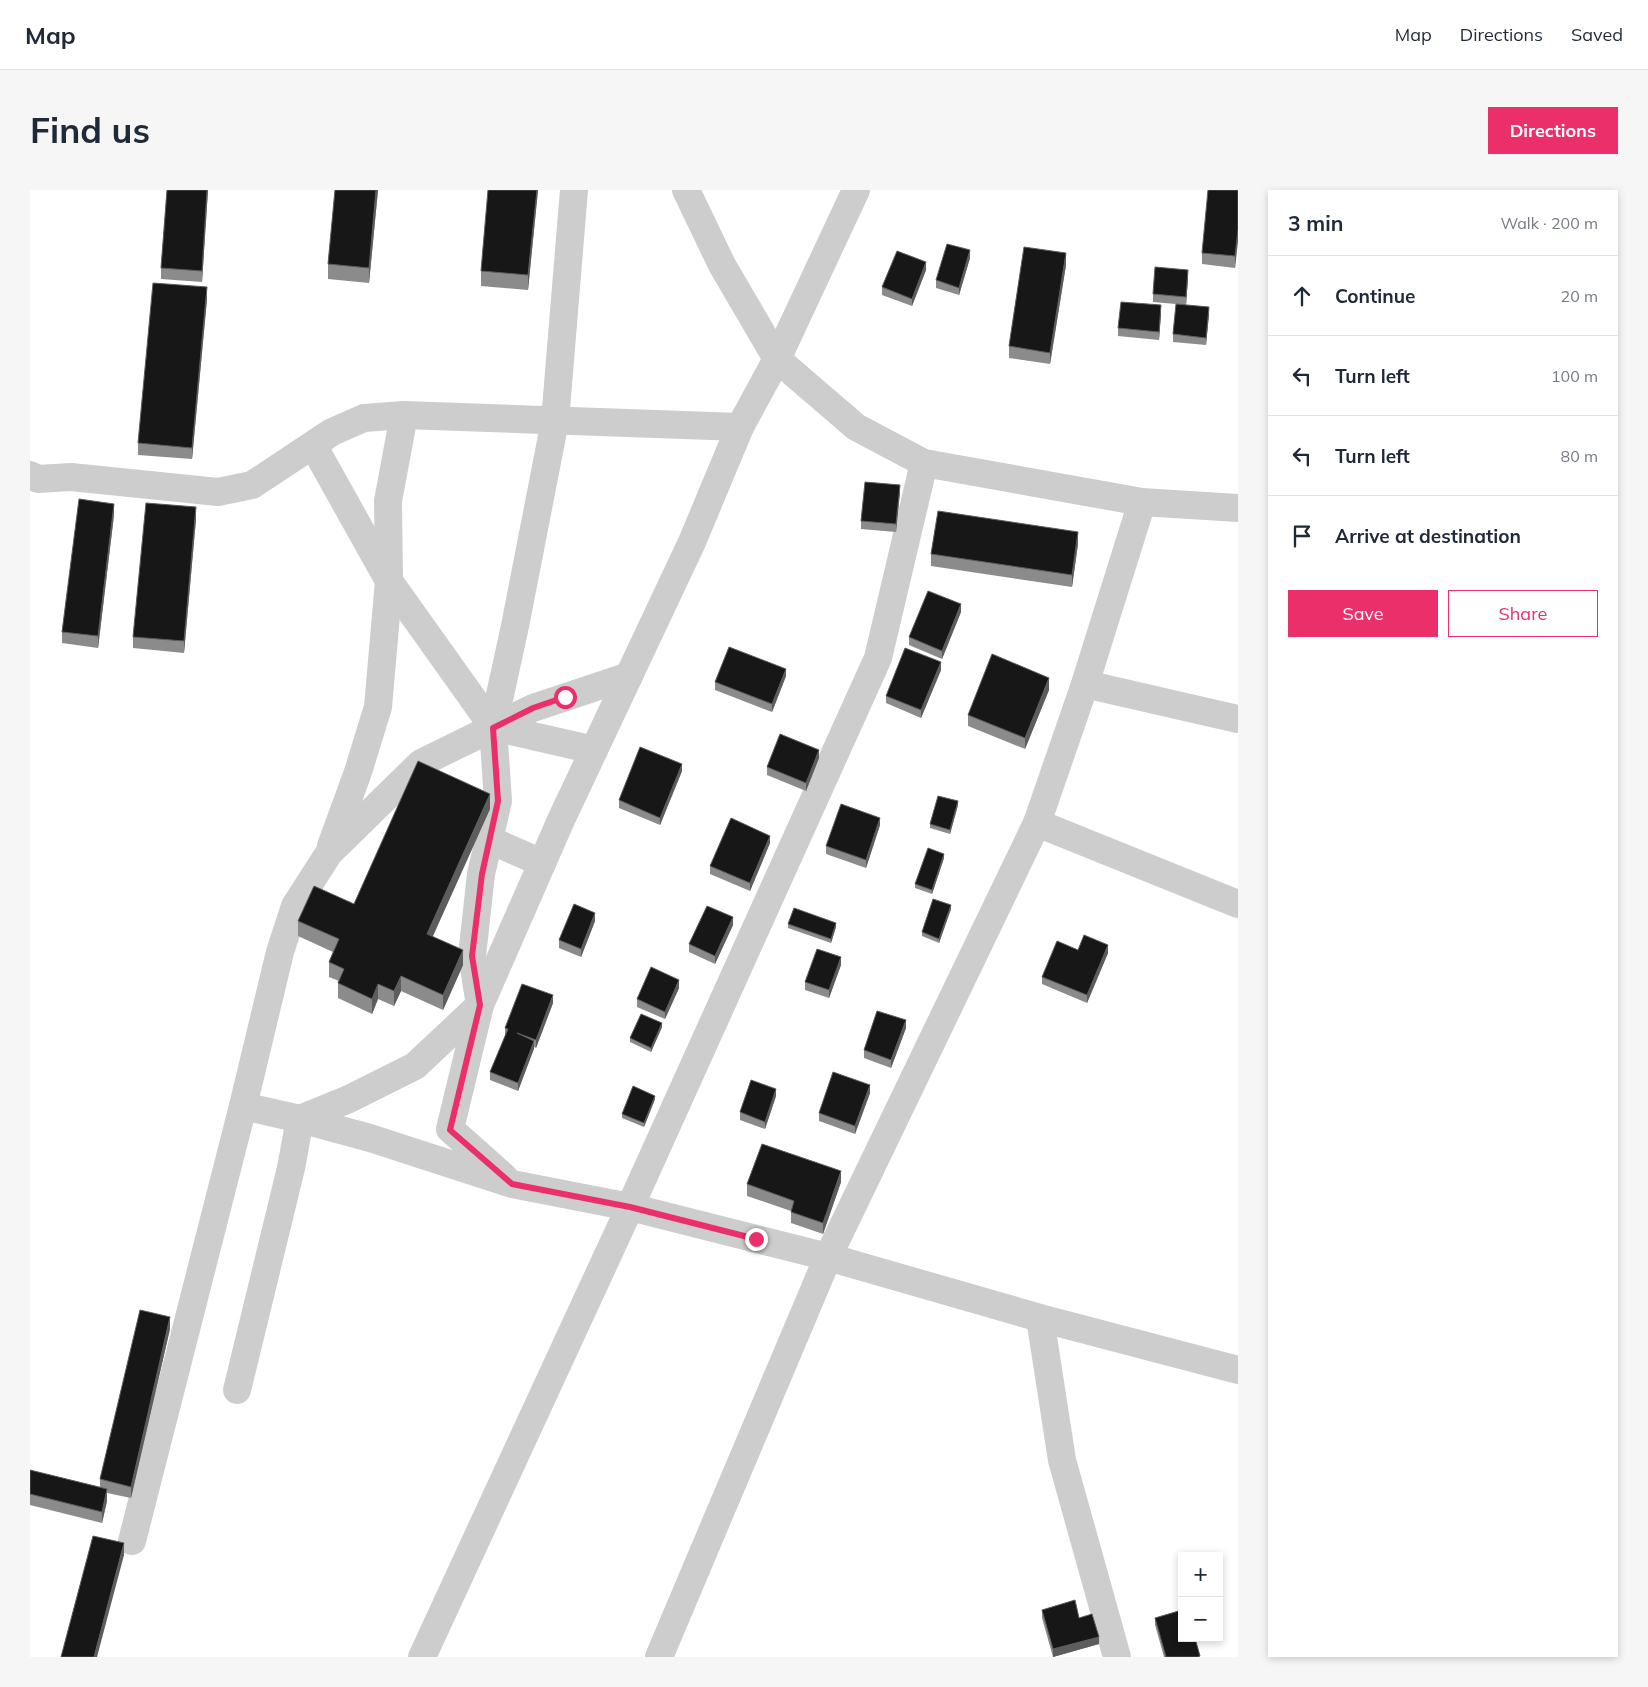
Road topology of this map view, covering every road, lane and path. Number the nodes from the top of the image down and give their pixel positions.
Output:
1 (574, 190) edge
2 (686, 190) edge
3 (856, 190) edge
4 (777, 359) junction
5 (404, 415) junction
6 (555, 421) junction
7 (740, 428) junction
8 (313, 445) junction
9 (924, 463) junction
10 (30, 475) edge
11 (1142, 502) junction
12 (1238, 508) edge
13 (389, 581) junction
14 (628, 676) junction
15 (1085, 684) junction
16 (1238, 719) edge
17 (493, 728) junction
18 (594, 750) junction
19 (1037, 823) junction
20 (490, 840) junction
21 (329, 853) junction
22 (542, 863) junction
23 (1238, 904) edge
24 (480, 1005) junction
25 (243, 1106) junction
26 (300, 1119) junction
27 (512, 1184) junction
28 (630, 1207) junction
29 (828, 1257) junction
30 (1040, 1318) junction
31 (1238, 1370) edge
32 (237, 1390) dead end
33 (132, 1541) dead end
34 (422, 1657) edge
35 (659, 1657) edge
36 (1117, 1657) edge

1 - 6 street
2 - 4 street
3 - 4 street
4 - 7 street
4 - 9 street
5 - 6 street
5 - 8 street
5 - 13 street
6 - 7 street
6 - 17 street
7 - 14 street
8 - 10 street
8 - 13 street
9 - 11 street
9 - 28 street
11 - 12 street
11 - 15 street
13 - 17 street
13 - 21 street
14 - 17 street
14 - 18 street
15 - 16 street
15 - 19 street
17 - 18 street
17 - 20 street
17 - 21 street
18 - 22 street
19 - 23 street
19 - 29 street
20 - 22 street
20 - 24 street
21 - 25 street
22 - 24 street
24 - 26 street
24 - 27 street
25 - 26 street
25 - 33 street
26 - 27 street
26 - 32 street
27 - 28 street
28 - 29 street
28 - 34 street
29 - 30 street
29 - 35 street
30 - 31 street
30 - 36 street

